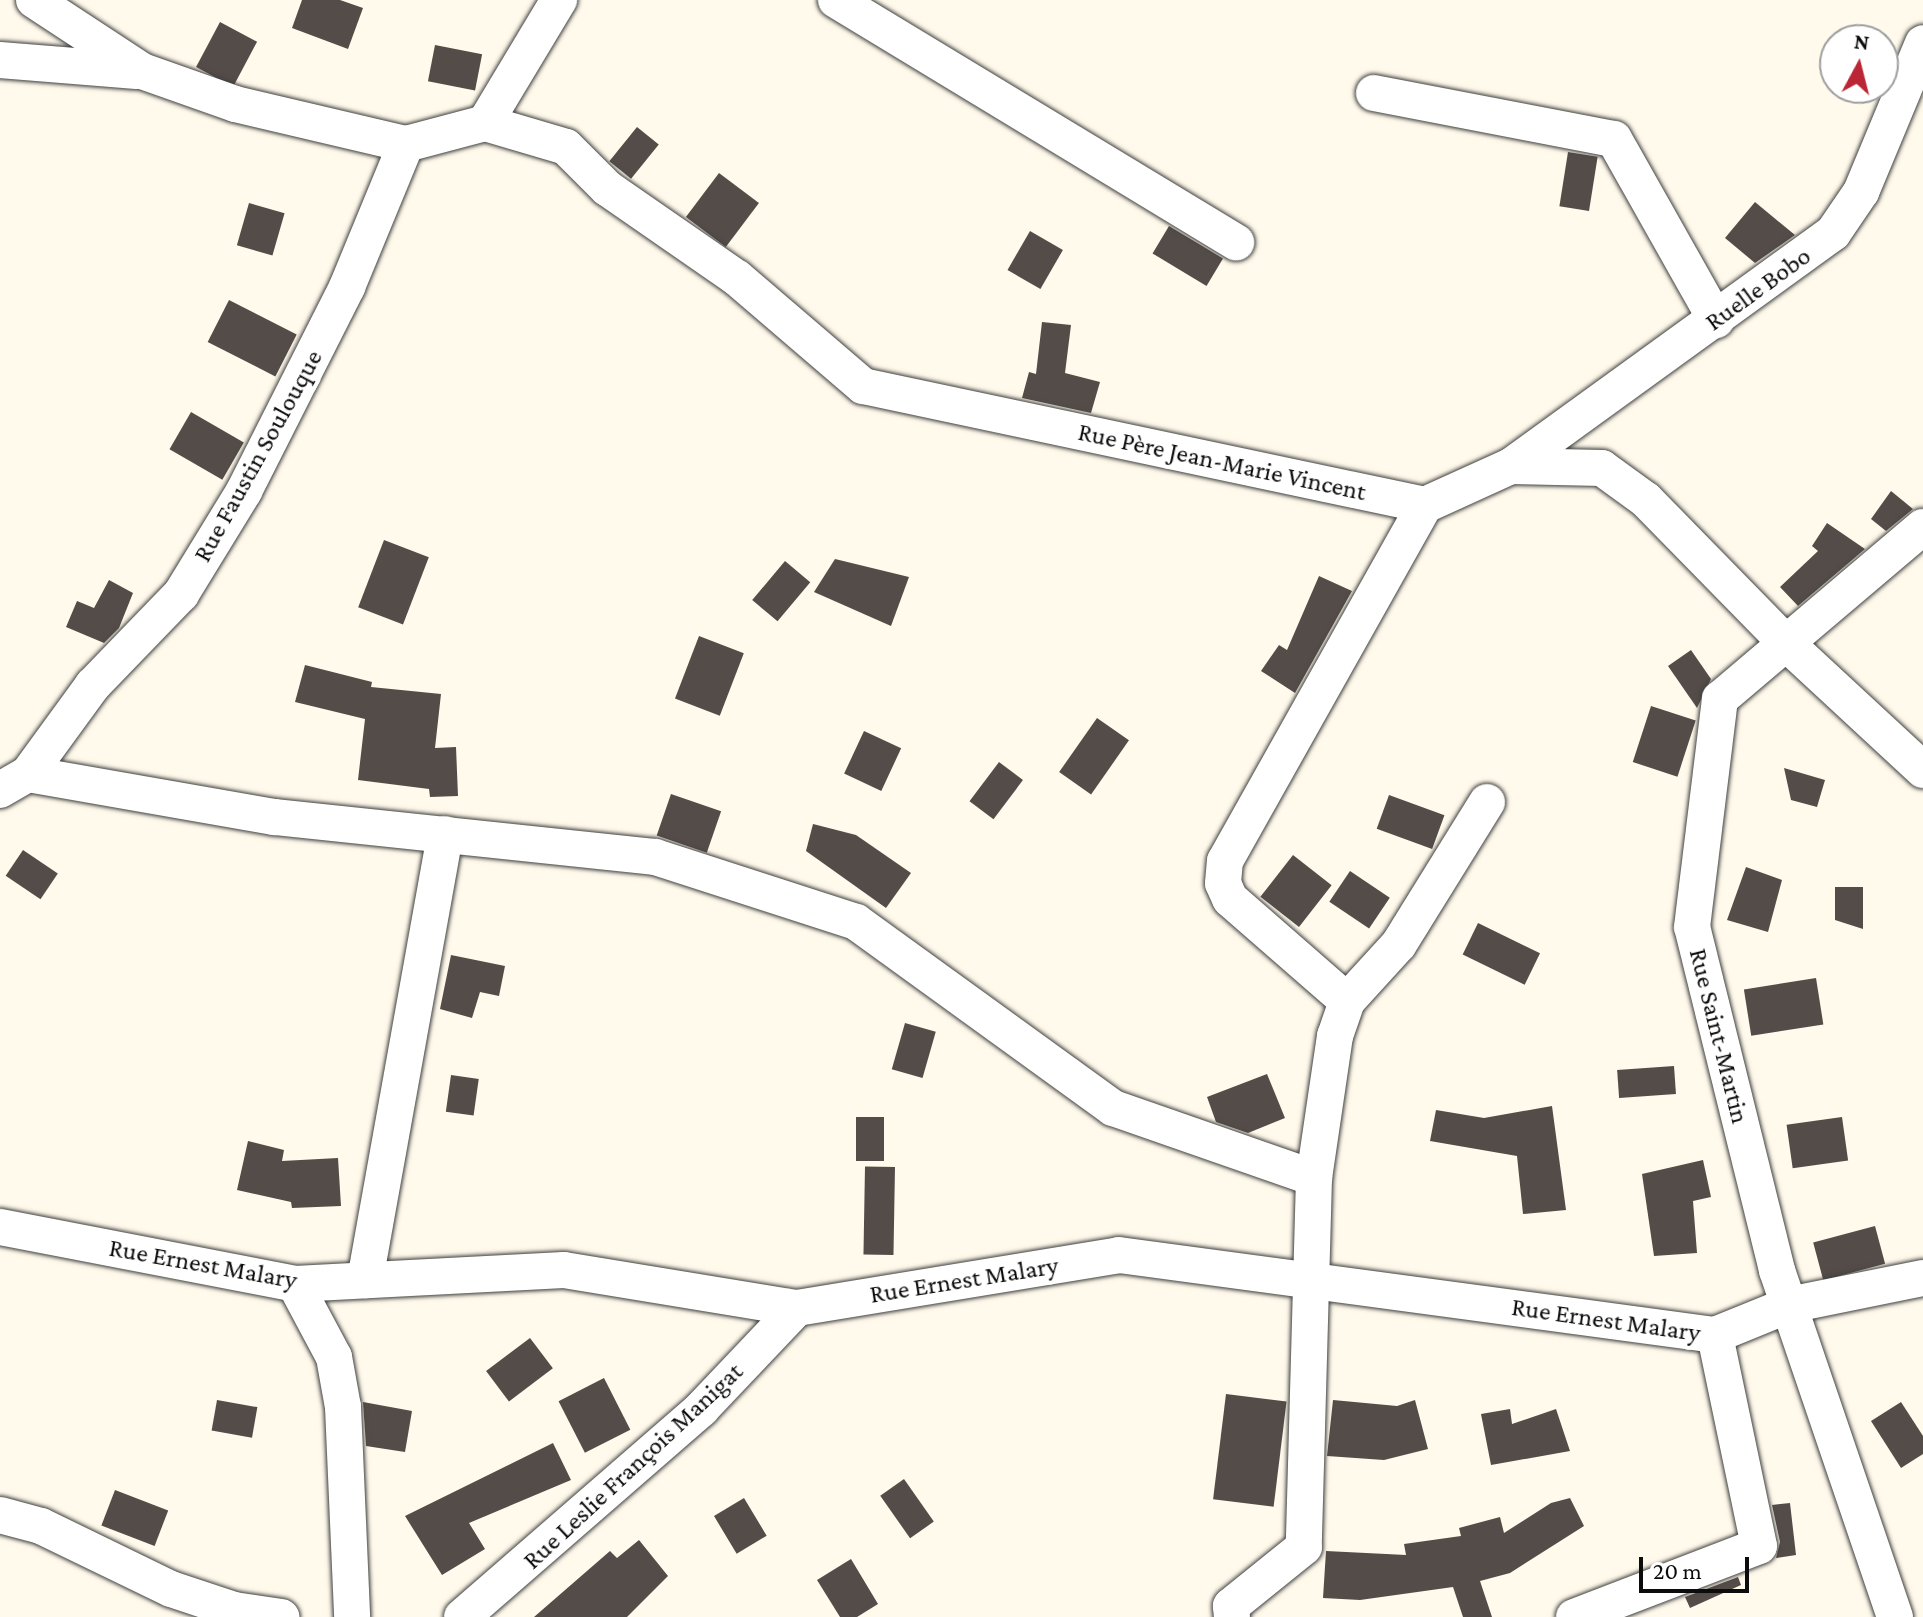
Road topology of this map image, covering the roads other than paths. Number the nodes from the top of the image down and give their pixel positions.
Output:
1 (34, 0) edge
2 (559, 0) edge
3 (836, 0) edge
4 (1923, 43) edge
5 (0, 60) edge
6 (142, 71) junction
7 (1374, 93) dead end
8 (485, 123) junction
9 (406, 144) junction
10 (1236, 242) dead end
11 (1716, 320) junction
12 (1511, 466) junction
13 (1425, 505) junction
14 (1923, 527) edge
15 (1786, 643) junction
16 (1923, 770) edge
17 (14, 782) edge
18 (1487, 802) dead end
19 (445, 834) junction
20 (1347, 1001) junction
21 (1314, 1178) junction
22 (0, 1227) edge
23 (1923, 1278) edge
24 (365, 1280) junction
25 (1311, 1280) junction
26 (295, 1284) junction
27 (1789, 1305) junction
28 (797, 1308) junction
29 (1715, 1335) junction
30 (0, 1515) edge
31 (504, 1604) edge
32 (281, 1617) edge
33 (352, 1617) edge
34 (462, 1617) edge
35 (1232, 1617) edge
36 (1574, 1617) edge
37 (1895, 1617) edge

1 - 6 street
2 - 8 street
3 - 10 street
4 - 11 street, Ruelle Bobo
5 - 6 street
6 - 9 street
7 - 11 street
8 - 9 street
8 - 13 street, Rue Père Jean-Marie Vincent
9 - 17 street, Rue Faustin Soulouque
11 - 12 street, Ruelle Bobo
12 - 13 street
12 - 15 street
13 - 20 street
14 - 15 street, Rue Saint-Martin
15 - 16 street
15 - 27 street, Rue Saint-Martin
17 - 19 street
18 - 20 street
19 - 21 street
19 - 24 street
20 - 21 street
21 - 25 street
22 - 26 street, Rue Ernest Malary
23 - 27 street, Rue Ernest Malary
24 - 26 street, Rue Ernest Malary
24 - 28 street, Rue Ernest Malary
25 - 28 street, Rue Ernest Malary
25 - 29 street, Rue Ernest Malary
25 - 35 street
26 - 33 street
27 - 29 street, Rue Ernest Malary
27 - 37 street, Rue Saint-Martin
28 - 31 street, Rue Leslie François Manigat
29 - 36 street
30 - 32 street
31 - 34 street, Rue Leslie François Manigat

